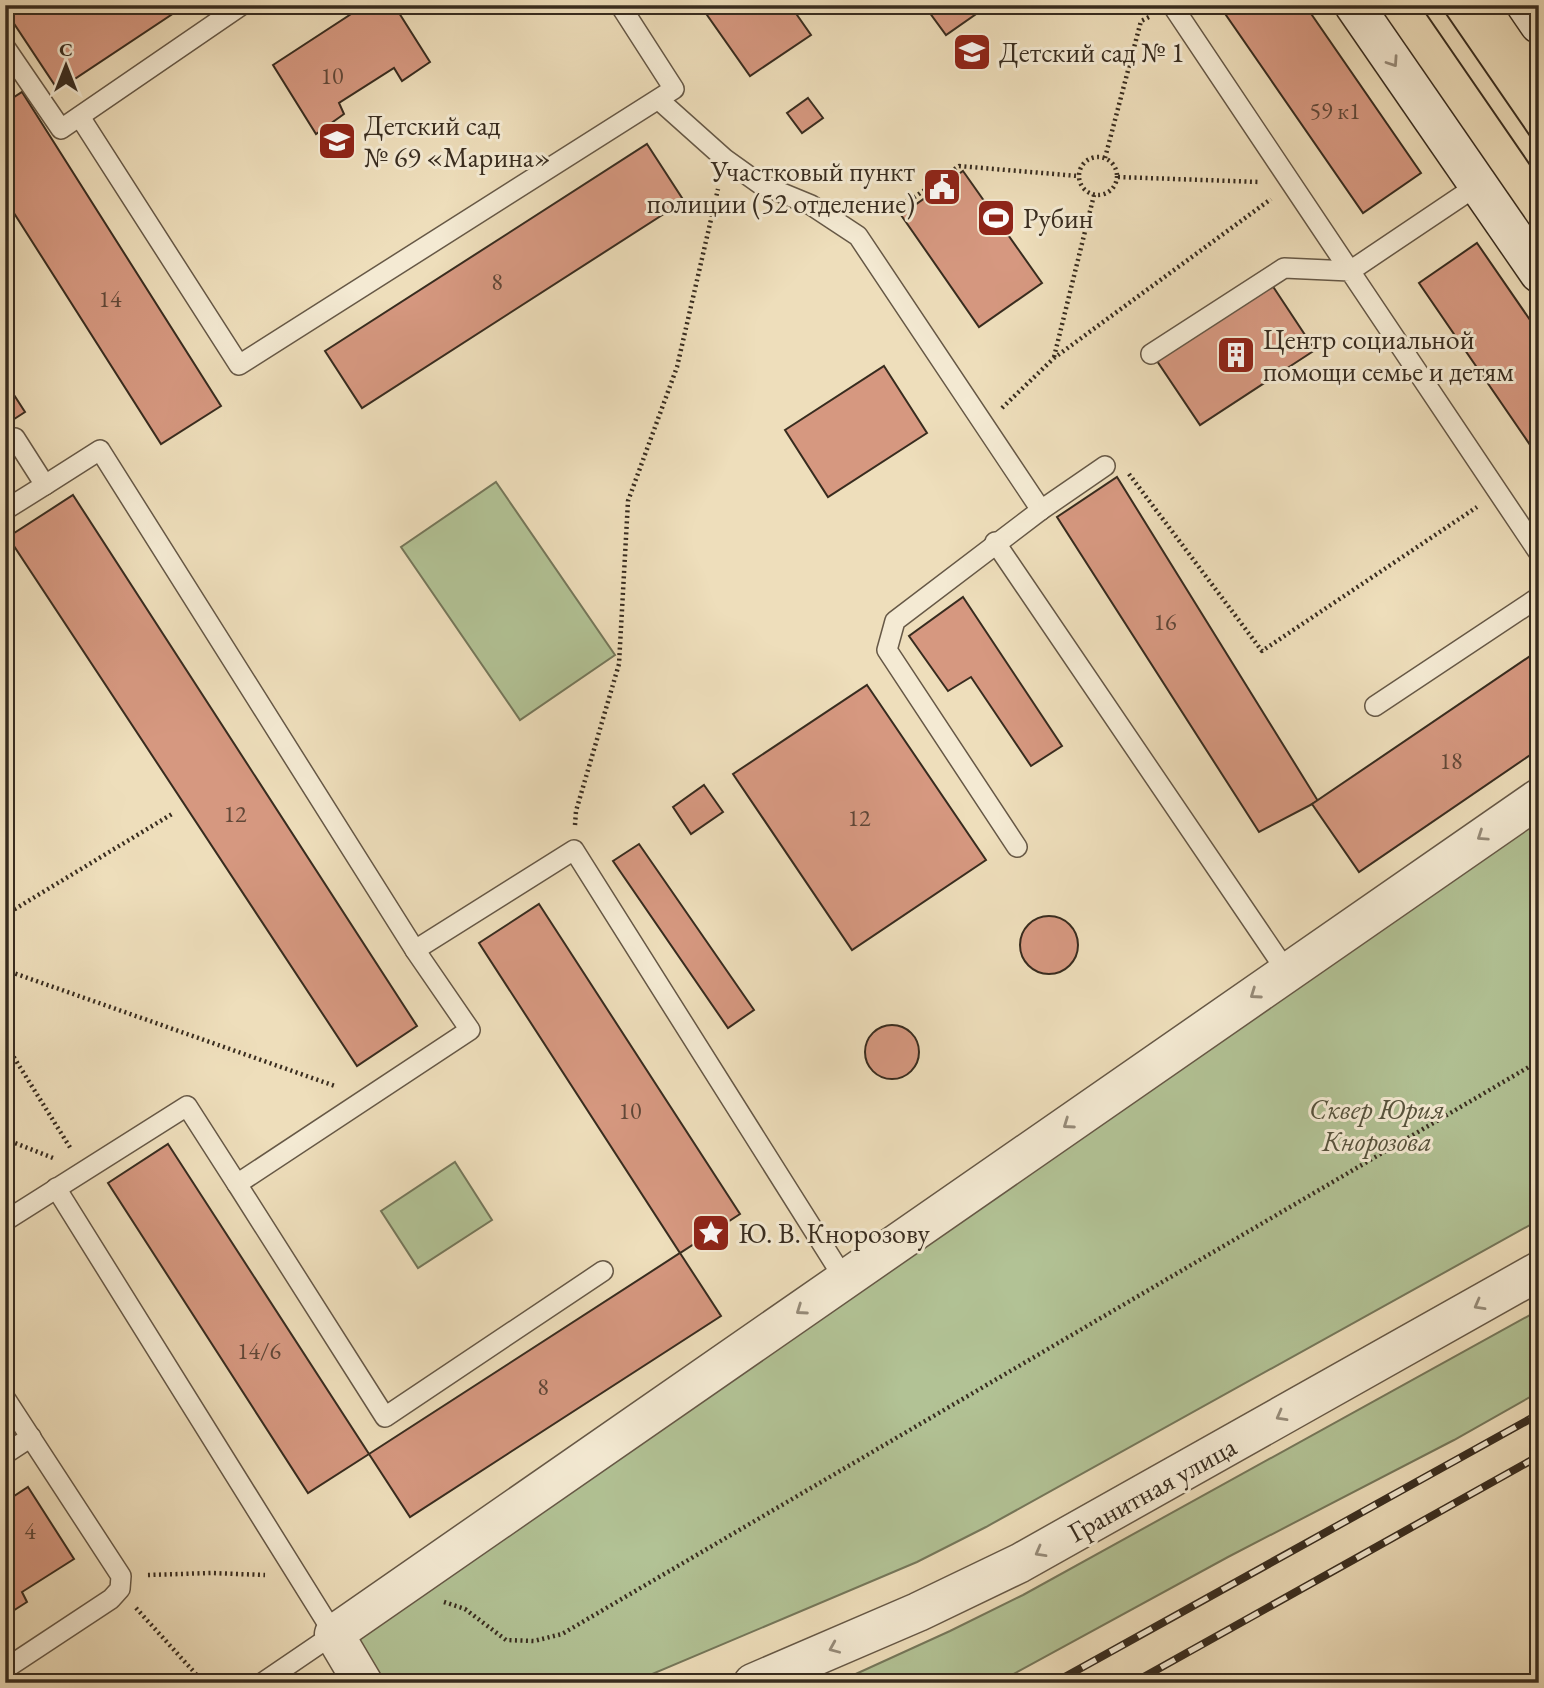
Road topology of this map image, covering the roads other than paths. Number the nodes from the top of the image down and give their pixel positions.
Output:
1 (242, 5) edge
2 (620, 5) edge
3 (1354, 5) edge
4 (1526, 5) edge
5 (1165, 8) edge
6 (1539, 24) edge
7 (5, 47) edge
8 (659, 100) junction
9 (80, 117) junction
10 (1478, 186) junction
11 (1350, 271) junction
12 (1539, 273) edge
13 (1151, 354) dead end
14 (15, 438) dead end
15 (1105, 466) road end
16 (45, 485) junction
17 (5, 510) edge
18 (1041, 510) junction
19 (995, 542) junction
20 (1539, 553) edge
21 (1539, 597) edge
22 (1375, 706) dead end
23 (1539, 798) edge
24 (1017, 847) dead end
25 (415, 950) junction
26 (1287, 972) junction
27 (237, 1184) junction
28 (57, 1188) junction
29 (5, 1221) edge
30 (603, 1271) dead end
31 (1539, 1271) edge
32 (845, 1280) junction
33 (5, 1398) edge
34 (31, 1437) junction
35 (5, 1454) edge
36 (334, 1634) junction
37 (5, 1669) edge
38 (262, 1683) edge
39 (363, 1683) edge
40 (753, 1683) edge

1 - 9 lane
2 - 8 lane
3 -> 10 street
4 - 6 street
5 - 11 lane
7 - 9 lane
8 - 9 lane
8 - 18 lane
10 - 11 lane
10 - 12 street
11 - 13 lane
11 - 20 lane
14 - 16 lane
15 - 18 lane
16 - 17 lane
16 - 25 lane
18 - 19 lane
19 - 24 lane
19 - 26 lane
21 - 22 lane
23 -> 26 street
25 - 27 lane
25 - 32 lane
26 -> 32 street
27 - 28 lane
27 - 30 lane
28 - 29 lane
28 - 36 lane
31 -> 40 street, Гранитная улица
32 -> 36 street
33 - 34 lane
34 - 35 lane
34 - 37 lane
36 - 38 lane
36 - 39 street

